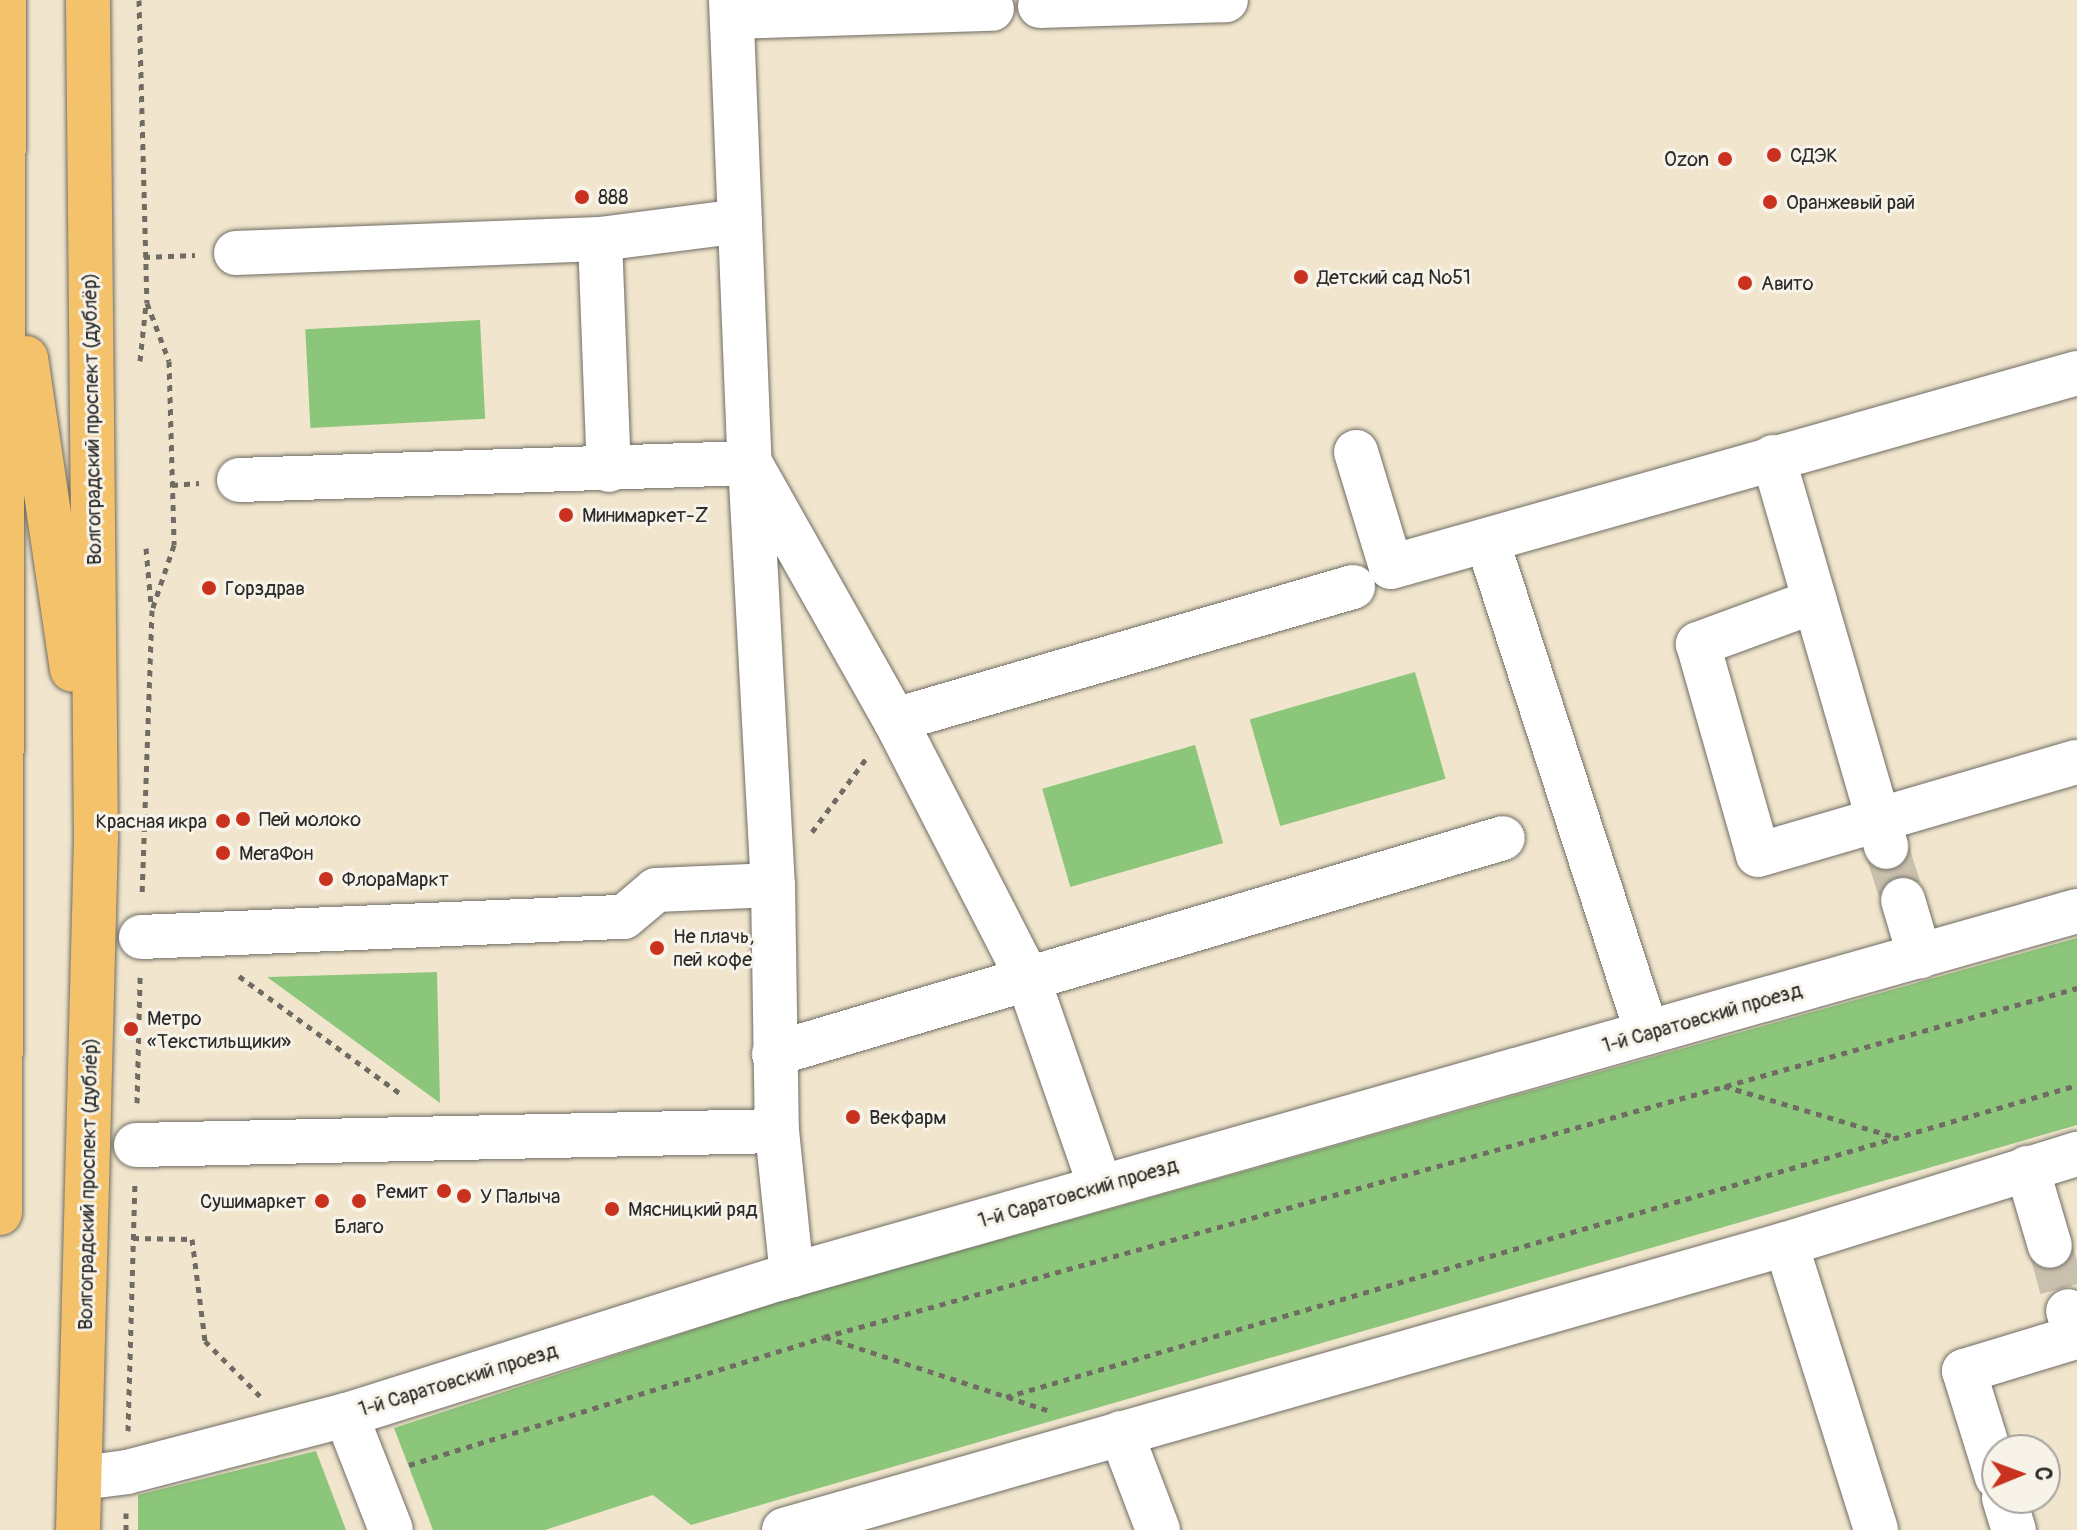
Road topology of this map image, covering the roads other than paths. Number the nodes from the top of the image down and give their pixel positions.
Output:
1 (4, 0) edge
2 (88, 0) edge
3 (1226, 0) edge
4 (1040, 6) dead end
5 (732, 8) edge
6 (992, 9) dead end
7 (5, 209) junction
8 (740, 221) junction
9 (600, 239) junction
10 (236, 253) road end
11 (2074, 384) edge
12 (1356, 452) dead end
13 (1773, 457) junction
14 (750, 463) junction
15 (609, 470) junction
16 (239, 480) dead end
17 (1487, 540) junction
18 (1353, 587) dead end
19 (1815, 601) junction
20 (895, 720) junction
21 (2077, 762) edge
22 (1882, 834) junction
23 (96, 838) junction
24 (1503, 838) dead end
25 (773, 885) junction
26 (1903, 900) tunnel mouth
27 (2077, 911) edge
28 (141, 937) road end
29 (1920, 957) junction
30 (1028, 979) junction
31 (1647, 1033) junction
32 (774, 1054) junction
33 (777, 1131) junction
34 (136, 1145) road end
35 (2077, 1154) edge
36 (2027, 1168) junction
37 (1100, 1186) junction
38 (0, 1213) edge
39 (1786, 1244) junction
40 (2050, 1246) tunnel mouth
41 (792, 1275) junction
42 (2074, 1328) edge
43 (346, 1415) junction
44 (1121, 1433) junction
45 (1984, 1434) edge
46 (81, 1478) junction
47 (78, 1530) edge
48 (391, 1530) edge
49 (784, 1530) edge
50 (1158, 1530) edge
51 (1876, 1530) edge

1 - 7 main road
2 - 23 main road, Волгоградский проспект (дублёр)
3 - 4 street
5 - 6 street
5 - 8 street
7 - 23 main road, Волгоградский проспект (дублёр)
7 - 38 main road
8 - 9 street
8 - 14 street
9 - 10 street
9 - 15 street
11 - 13 street
12 - 17 street
13 - 17 street
13 - 19 street
14 - 15 street
14 - 20 street
14 - 25 street
15 - 16 street
17 - 31 street
18 - 20 street
19 - 22 street
19 - 22 street
20 - 30 street
21 - 22 street
23 - 46 main road, Волгоградский проспект (дублёр)
24 - 30 street
25 - 28 street
25 - 32 street
26 - 29 street
27 - 29 street, 1-й Саратовский проезд
29 - 31 street, 1-й Саратовский проезд
30 - 32 street
30 - 37 street
31 - 37 street, 1-й Саратовский проезд
32 - 33 street
33 - 34 street
33 - 41 street
35 - 36 street
36 - 39 street
36 - 40 street
37 - 41 street, 1-й Саратовский проезд
39 - 44 street
39 - 51 street
41 - 43 street, 1-й Саратовский проезд
42 - 45 street
43 - 46 street, 1-й Саратовский проезд
43 - 48 street
44 - 49 street
44 - 50 street
46 - 47 main road, Волгоградский проспект (дублёр)

